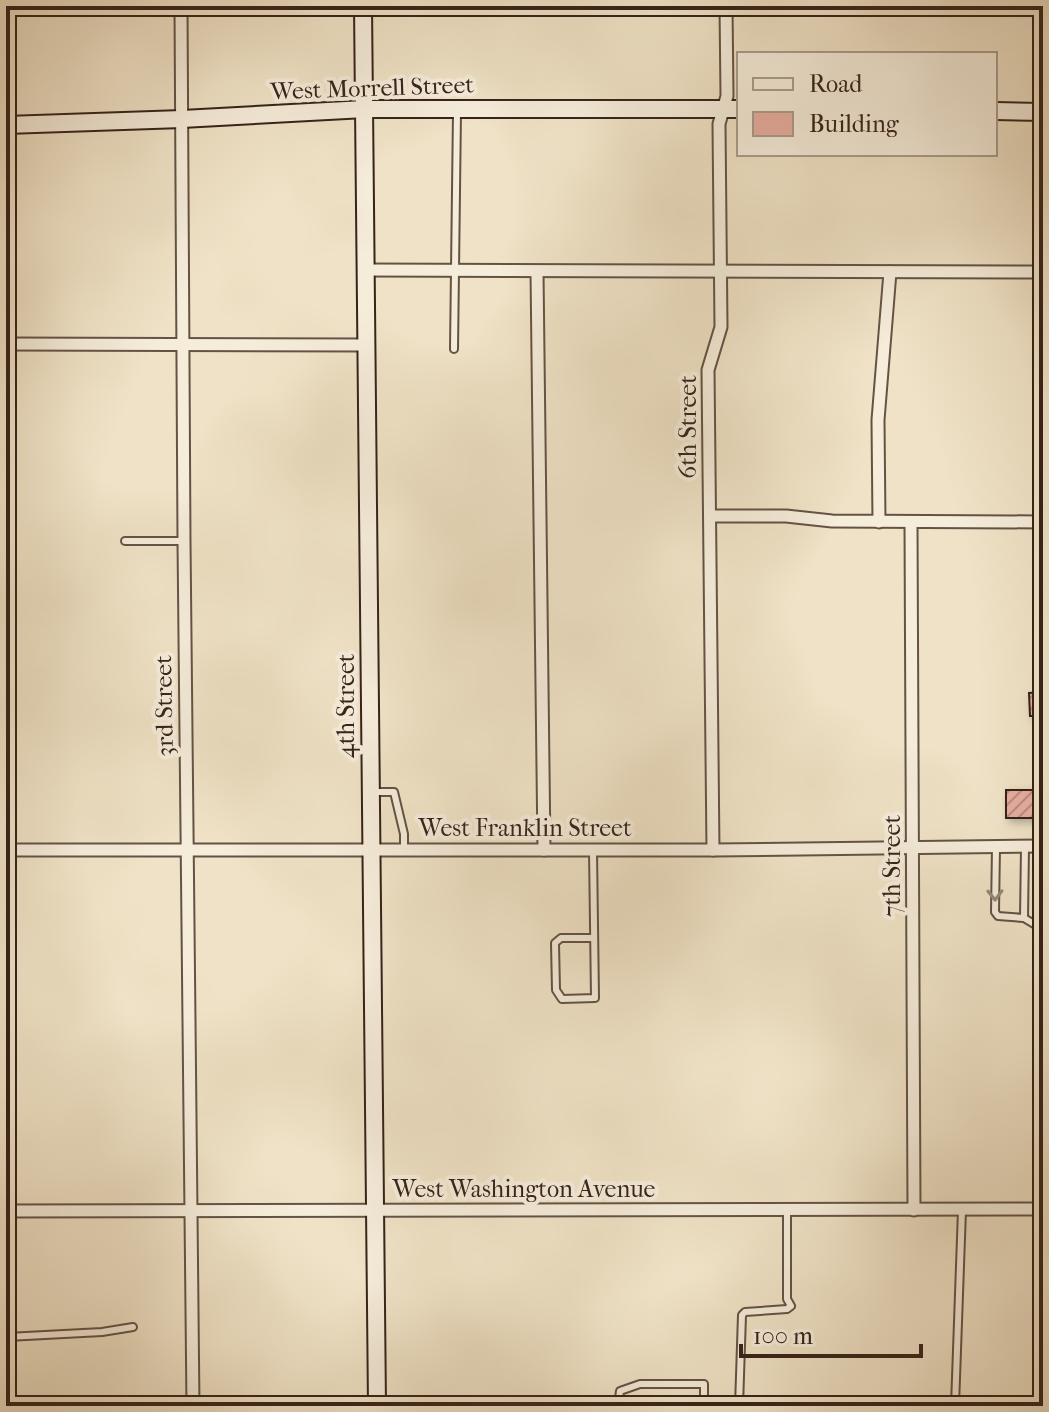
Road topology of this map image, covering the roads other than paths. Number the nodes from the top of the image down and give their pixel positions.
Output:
1 (181, 6) edge
2 (363, 6) edge
3 (726, 6) edge
4 (457, 108) junction
5 (365, 109) junction
6 (731, 109) edge
7 (997, 111) edge
8 (1043, 112) edge
9 (182, 119) junction
10 (6, 125) edge
11 (366, 270) junction
12 (456, 271) junction
13 (720, 271) junction
14 (537, 272) junction
15 (890, 272) junction
16 (1043, 272) edge
17 (6, 344) edge
18 (184, 344) junction
19 (367, 345) junction
20 (454, 349) dead end
21 (711, 516) junction
22 (879, 522) junction
23 (911, 522) junction
24 (1043, 522) edge
25 (125, 541) dead end
26 (184, 541) junction
27 (371, 792) junction
28 (1025, 846) junction
29 (1043, 846) edge
30 (996, 847) junction
31 (914, 848) junction
32 (189, 849) junction
33 (6, 850) edge
34 (544, 850) junction
35 (713, 850) junction
36 (371, 851) junction
37 (404, 851) junction
38 (593, 851) junction
39 (1024, 918) junction
40 (1043, 925) edge
41 (594, 938) junction
42 (6, 1160) edge
43 (1043, 1209) edge
44 (787, 1210) junction
45 (914, 1210) junction
46 (962, 1210) junction
47 (6, 1211) edge
48 (192, 1211) junction
49 (375, 1211) junction
50 (133, 1327) dead end
51 (7, 1337) edge
52 (8, 1406) edge
53 (193, 1406) edge
54 (377, 1406) edge
55 (618, 1406) edge
56 (704, 1406) edge
57 (739, 1406) edge
58 (955, 1406) edge

1 - 9 street, 3rd Street
2 - 5 street, 4th Street
3 - 6 street, 6th Street
4 - 5 street, West Morrell Street
4 - 6 street, West Morrell Street
4 - 12 lane
5 - 9 street, West Morrell Street
5 - 11 street, 4th Street
6 - 13 street, 6th Street
7 - 8 street
9 - 10 street, West Morrell Street
9 - 18 street, 3rd Street
11 - 12 street
11 - 19 street, 4th Street
12 - 14 street
12 - 20 lane
13 - 14 street
13 - 15 street
13 - 21 street, 6th Street
14 - 34 street
15 - 16 street
15 - 22 street
17 - 18 street
18 - 19 street
18 - 26 street, 3rd Street
19 - 27 street, 4th Street
21 - 22 street
21 - 35 street, 6th Street
22 - 23 street
23 - 24 street
23 - 31 street, 7th Street
25 - 26 lane
26 - 32 street, 3rd Street
27 - 36 street, 4th Street
27 - 37 lane
28 - 29 street, West Franklin Street
28 - 30 street, West Franklin Street
28 - 39 lane
30 - 31 street, West Franklin Street
30 -> 39 lane
31 - 35 street, West Franklin Street
31 - 45 street, 7th Street
32 - 33 street, West Franklin Street
32 - 36 street, West Franklin Street
32 - 48 street, 3rd Street
34 - 37 street, West Franklin Street
34 - 38 street, West Franklin Street
35 - 38 street, West Franklin Street
36 - 37 street, West Franklin Street
36 - 49 street, 4th Street
38 - 41 lane
39 - 40 lane
41 - 41 lane
42 - 47 street
43 - 46 street, West Washington Avenue
44 - 45 street, West Washington Avenue
44 - 49 street, West Washington Avenue
44 - 57 lane
45 - 46 street, West Washington Avenue
46 - 58 lane
47 - 48 street, West Washington Avenue
47 - 51 street
48 - 49 street, West Washington Avenue
48 - 53 street, 3rd Street
49 - 54 street, 4th Street
50 - 51 lane
51 - 52 street
55 - 56 lane

